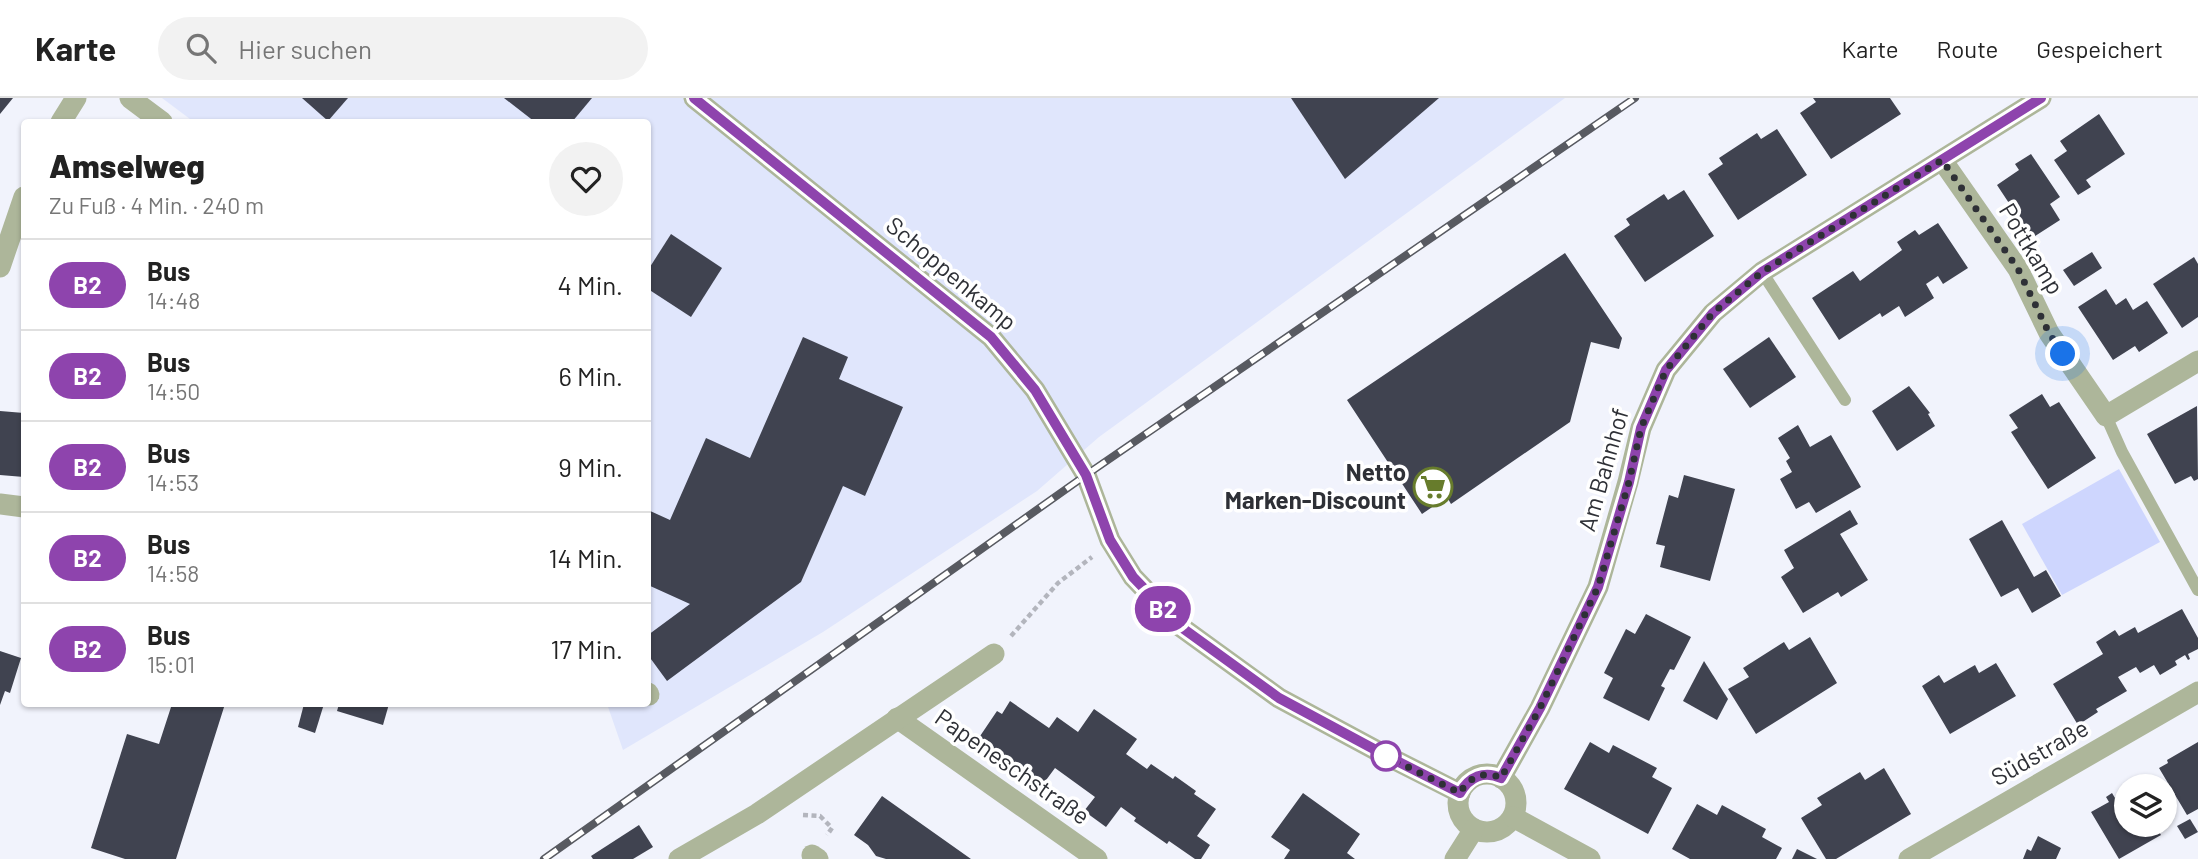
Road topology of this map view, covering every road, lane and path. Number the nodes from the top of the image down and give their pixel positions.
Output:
1 (76, 98) edge
2 (130, 98) edge
3 (694, 98) edge
4 (2041, 98) edge
5 (63, 119) edge
6 (158, 119) edge
7 (1942, 160) junction
8 (21, 206) edge
9 (0, 267) edge
10 (1762, 272) junction
11 (2198, 361) edge
12 (1845, 400) dead end
13 (2106, 416) junction
14 (0, 504) edge
15 (21, 507) edge
16 (1110, 540) junction
17 (2198, 590) edge
18 (994, 654) joint
19 (2198, 691) edge
20 (897, 718) junction
21 (1501, 778) junction
22 (1460, 793) junction
23 (757, 814) junction
24 (1513, 817) junction
25 (1475, 829) junction
26 (815, 857) edge
27 (679, 859) edge
28 (1097, 859) edge
29 (1455, 859) edge
30 (1590, 859) edge
31 (1909, 859) edge

1 - 5 street
2 - 6 street
3 - 16 street, Schoppenkamp
4 - 7 street, Am Bahnhof
7 - 10 street, Am Bahnhof
7 - 13 street, Pottkamp
8 - 9 street
10 - 12 lane
10 - 21 street, Am Bahnhof
11 - 13 street
13 - 17 lane
14 - 15 street
16 - 18 path
16 - 22 street, Schoppenkamp
18 - 20 street, Papeneschstraße
19 - 31 street, Südstraße
20 - 23 street, Papeneschstraße
20 - 28 street, Papeneschstraße
21 - 22 street
21 - 24 street
22 - 25 street
23 - 26 path
23 - 27 street, Papeneschstraße
24 - 25 street
24 - 30 street
25 - 29 street

